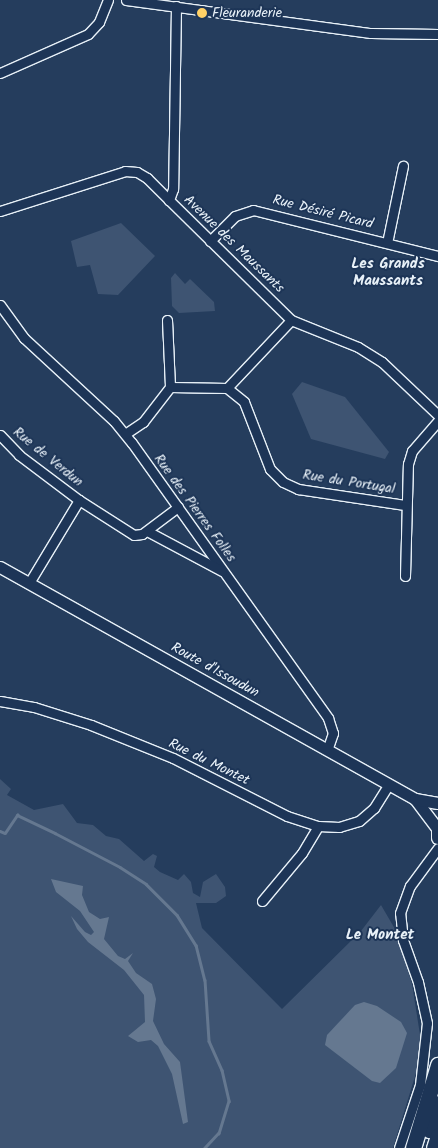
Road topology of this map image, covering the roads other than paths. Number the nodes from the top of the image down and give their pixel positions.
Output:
1 (108, 0) edge
2 (126, 0) edge
3 (176, 6) junction
4 (438, 34) edge
5 (0, 73) edge
6 (403, 166) dead end
7 (169, 200) junction
8 (0, 211) edge
9 (210, 241) junction
10 (387, 243) junction
11 (438, 256) edge
12 (0, 305) edge
13 (167, 320) dead end
14 (291, 320) junction
15 (170, 387) junction
16 (227, 388) junction
17 (438, 415) edge
18 (438, 421) edge
19 (125, 434) junction
20 (0, 436) edge
21 (80, 500) junction
22 (405, 504) junction
23 (178, 507) junction
24 (148, 531) junction
25 (0, 567) edge
26 (225, 573) junction
27 (405, 576) dead end
28 (29, 583) junction
29 (0, 701) edge
30 (328, 750) junction
31 (389, 784) junction
32 (411, 796) junction
33 (438, 803) edge
34 (318, 826) junction
35 (438, 829) edge
36 (438, 838) edge
37 (438, 848) edge
38 (438, 864) edge
39 (421, 872) junction
40 (262, 901) dead end
41 (438, 1065) edge
42 (438, 1103) edge
43 (438, 1136) edge
44 (399, 1148) edge
45 (413, 1148) edge
46 (422, 1148) edge
47 (434, 1148) edge

1 - 5 street
2 - 3 street
3 - 4 street
3 - 7 street, Avenue des Maussants
6 - 10 street
7 - 8 street
7 - 9 street, Avenue des Maussants
9 - 10 street, Rue Désiré Picard
9 - 14 street, Avenue des Maussants
10 - 11 street, Rue Désiré Picard
12 - 19 street, Rue des Pierres Folles
13 - 15 street
14 - 16 street
14 - 17 street, Avenue des Maussants
15 - 16 street
15 - 19 street
16 - 22 street, Rue du Portugal
18 - 22 street
19 - 23 street, Rue des Pierres Folles
20 - 21 street, Rue de Verdun
21 - 24 street, Rue de Verdun
21 - 28 street, Rue de Verdun
22 - 27 street
23 - 24 street
23 - 26 street, Rue des Pierres Folles
24 - 26 street, Rue de Verdun
25 - 28 main road, Route d'Issoudun
26 - 30 street, Rue des Pierres Folles
28 - 30 main road, Route d'Issoudun
29 - 34 street, Rue du Montet
30 - 31 main road, Route d'Issoudun
31 - 32 main road, Route d'Issoudun
31 - 34 street, Rue du Montet
32 - 33 main road, Route d'Issoudun
32 - 35 main road, Route d'Issoudun
34 - 40 street
35 - 36 main road
37 - 39 street
38 - 39 street
39 - 44 street
41 - 45 highway
42 - 46 highway
43 - 47 highway

